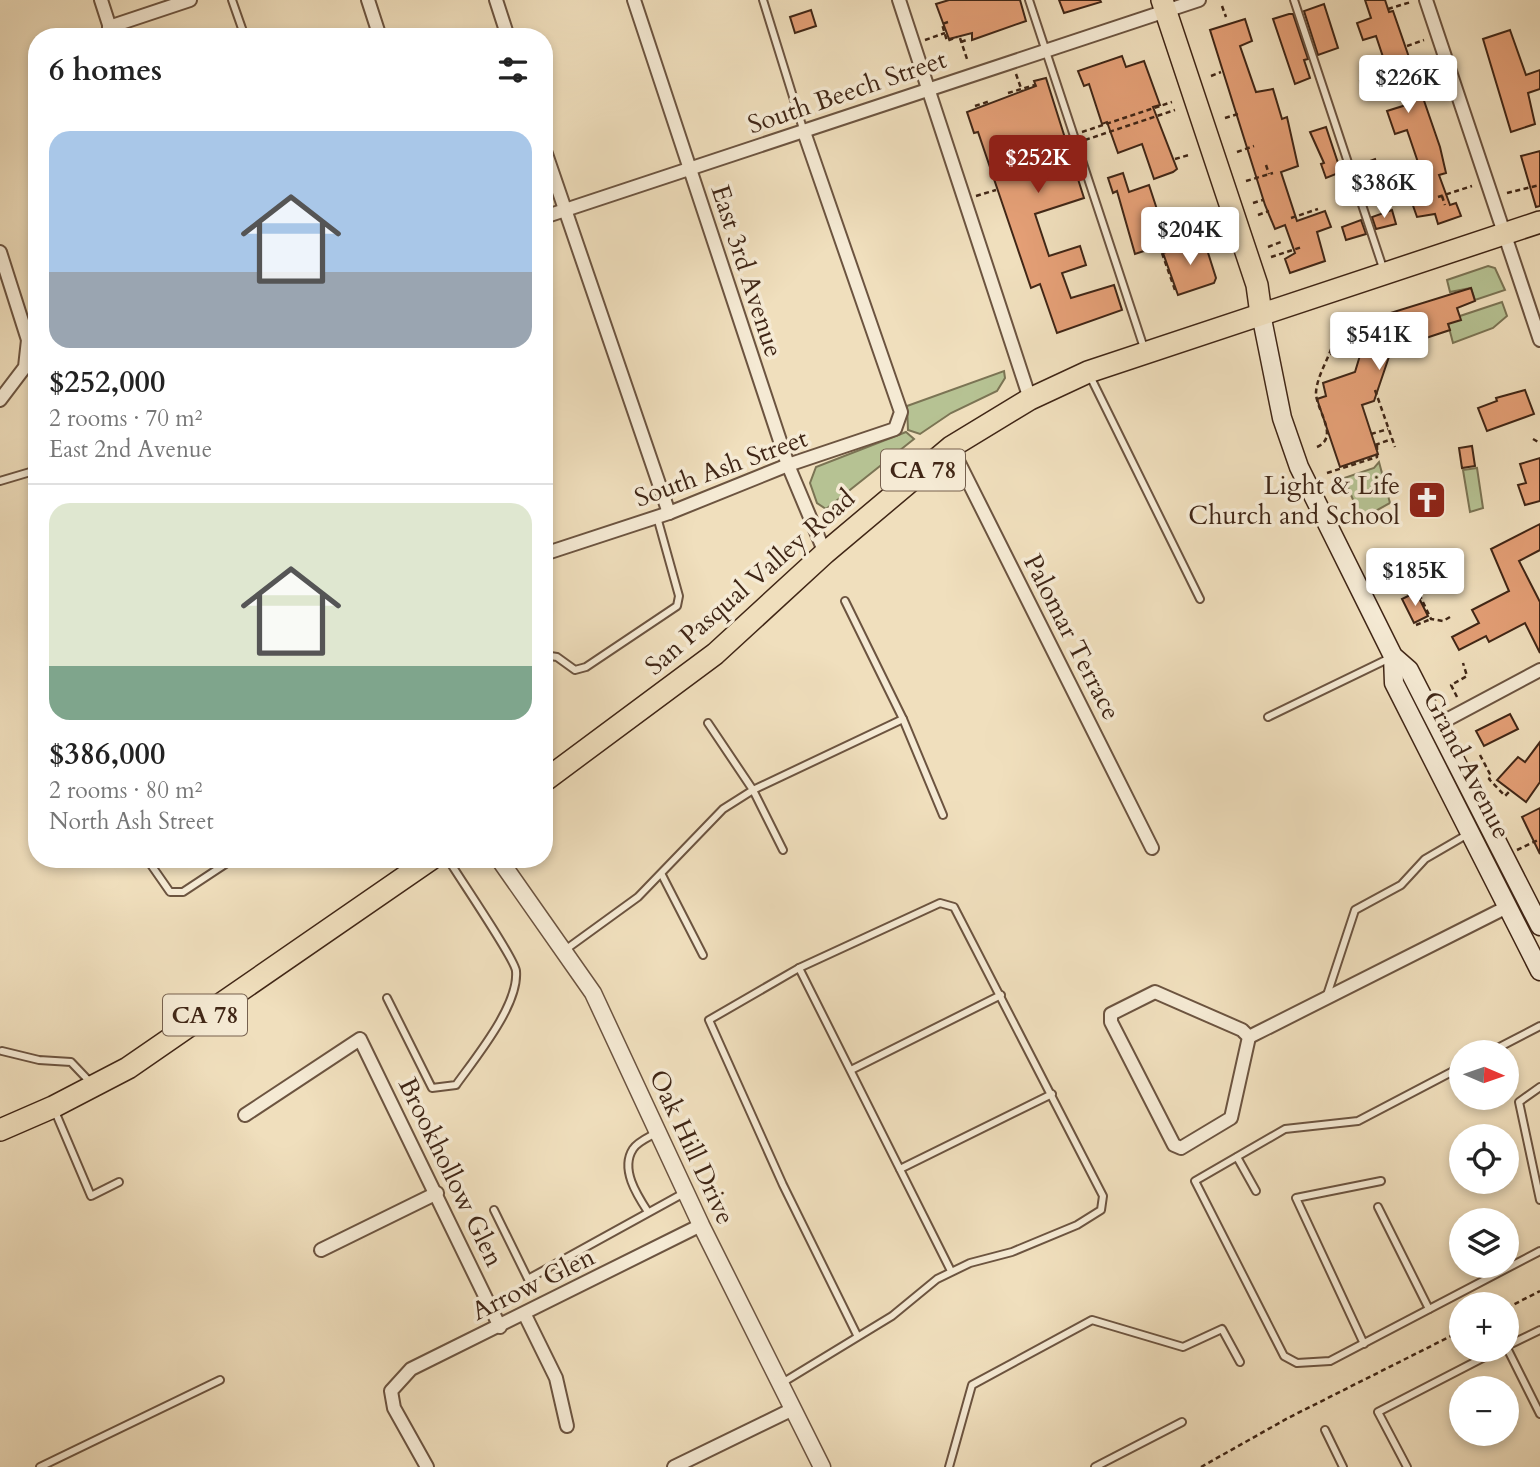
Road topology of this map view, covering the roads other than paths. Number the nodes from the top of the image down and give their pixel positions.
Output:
1 (101, 0) edge
2 (190, 0) edge
3 (232, 0) edge
4 (368, 0) edge
5 (496, 0) edge
6 (634, 0) edge
7 (763, 0) edge
8 (899, 0) edge
9 (1029, 0) edge
10 (1199, 0) edge
11 (1294, 0) edge
12 (1426, 0) edge
13 (1164, 5) edge
14 (110, 28) edge
15 (121, 28) edge
16 (242, 28) edge
17 (377, 28) edge
18 (505, 28) edge
19 (1046, 50) junction
20 (928, 89) junction
21 (804, 132) junction
22 (690, 169) junction
23 (553, 175) edge
24 (565, 210) junction
25 (553, 214) edge
26 (1540, 222) edge
27 (1504, 233) junction
28 (0, 252) edge
29 (1385, 273) junction
30 (1261, 314) junction
31 (1540, 340) edge
32 (1146, 352) junction
33 (1088, 372) junction
34 (1030, 399) junction
35 (0, 400) edge
36 (951, 447) junction
37 (788, 465) junction
38 (28, 473) edge
39 (0, 481) edge
40 (663, 515) junction
41 (553, 550) edge
42 (825, 553) junction
43 (1200, 599) dead end
44 (845, 601) dead end
45 (553, 656) edge
46 (1393, 656) junction
47 (1540, 670) edge
48 (1268, 717) dead end
49 (903, 719) junction
50 (708, 723) dead end
51 (1437, 725) junction
52 (553, 774) edge
53 (753, 790) junction
54 (943, 815) dead end
55 (1470, 833) junction
56 (1152, 848) dead end
57 (783, 849) dead end
58 (153, 868) edge
59 (219, 868) edge
60 (418, 868) edge
61 (454, 868) edge
62 (506, 868) edge
63 (662, 875) junction
64 (1507, 907) junction
65 (1540, 926) edge
66 (565, 950) junction
67 (703, 955) dead end
68 (800, 968) junction
69 (1540, 971) edge
70 (1001, 995) junction
71 (387, 998) dead end
72 (1325, 1001) junction
73 (1540, 1026) edge
74 (1249, 1037) junction
75 (1513, 1040) edge
76 (2, 1051) edge
77 (851, 1070) junction
78 (1449, 1073) edge
79 (94, 1086) junction
80 (1540, 1087) edge
81 (1052, 1094) junction
82 (53, 1107) junction
83 (245, 1115) dead end
84 (0, 1130) edge
85 (658, 1132) junction
86 (1237, 1157) junction
87 (900, 1169) junction
88 (1381, 1181) dead end
89 (119, 1182) dead end
90 (685, 1192) junction
91 (1256, 1192) dead end
92 (437, 1193) junction
93 (1540, 1200) edge
94 (1378, 1207) dead end
95 (494, 1210) dead end
96 (648, 1212) junction
97 (701, 1225) junction
98 (321, 1250) dead end
99 (1540, 1251) edge
100 (951, 1271) junction
101 (1429, 1309) junction
102 (525, 1315) junction
103 (500, 1327) junction
104 (1540, 1330) edge
105 (858, 1335) junction
106 (1519, 1341) edge
107 (1364, 1344) junction
108 (1240, 1362) dead end
109 (1475, 1362) edge
110 (1514, 1362) edge
111 (220, 1380) dead end
112 (780, 1384) junction
113 (793, 1409) junction
114 (1540, 1414) edge
115 (1182, 1422) dead end
116 (567, 1426) dead end
117 (1325, 1430) dead end
118 (40, 1467) edge
119 (427, 1467) edge
120 (674, 1467) edge
121 (822, 1467) edge
122 (949, 1467) edge
123 (1095, 1467) edge
124 (1343, 1467) edge
125 (1407, 1467) edge

1 - 14 street
2 - 15 street
3 - 16 lane
4 - 17 street
5 - 18 street
6 - 22 street, East 3rd Avenue
7 - 21 lane
8 - 20 street
9 - 19 lane
10 - 13 street, South Beech Street
11 - 29 lane
12 - 27 street
13 - 19 street, South Beech Street
13 - 30 main road, Grand Avenue
19 - 20 street, South Beech Street
19 - 32 lane
20 - 21 street, South Beech Street
20 - 34 street
21 - 22 street, South Beech Street
21 - 37 street, South Ash Street
22 - 24 street, South Beech Street
22 - 37 street, East 3rd Avenue
23 - 24 street
24 - 25 street, South Beech Street
24 - 40 street
26 - 27 main road, CA 78
27 - 29 main road, CA 78
27 - 31 street
28 - 35 street
29 - 30 main road, CA 78
30 - 32 main road, San Pasqual Valley Road / CA 78
30 - 46 main road, Grand Avenue
32 - 33 main road, San Pasqual Valley Road / CA 78
33 - 34 main road, San Pasqual Valley Road / CA 78
33 - 43 lane
34 - 36 main road, San Pasqual Valley Road / CA 78
36 - 42 main road, San Pasqual Valley Road / CA 78
36 - 56 street, Palomar Terrace
37 - 40 street, South Ash Street
37 - 42 street, East 3rd Avenue
38 - 39 lane
40 - 41 street, South Ash Street
40 - 45 lane
42 - 52 main road, San Pasqual Valley Road / CA 78
44 - 49 lane
46 - 48 lane
46 - 51 main road, Grand Avenue
46 - 55 main road, Grand Avenue
47 - 51 street
49 - 53 lane
49 - 54 lane
50 - 53 lane
51 - 65 main road, Grand Avenue
53 - 57 lane
53 - 63 lane
55 - 64 main road, Grand Avenue
55 - 72 lane
58 - 59 lane
60 - 79 main road, CA 78
61 - 71 lane
62 - 66 street, Oak Hill Drive
63 - 66 lane
63 - 67 lane
64 - 69 main road, Grand Avenue
64 - 72 street
66 - 85 street, Oak Hill Drive
68 - 70 lane
68 - 77 lane
68 - 105 lane
70 - 77 lane
70 - 81 lane
72 - 74 street
73 - 75 lane
74 - 74 street
76 - 79 lane
77 - 87 lane
78 - 86 lane
79 - 82 main road, CA 78
80 - 93 lane
81 - 87 lane
81 - 100 lane
82 - 84 main road, CA 78
82 - 89 lane
83 - 92 street, Brookhollow Glen
85 - 90 street, Oak Hill Drive
85 - 96 lane
86 - 91 lane
86 - 107 lane
87 - 100 lane
88 - 107 lane
90 - 96 lane
90 - 97 street, Oak Hill Drive
92 - 98 street
92 - 103 street, Brookhollow Glen
94 - 101 lane
95 - 96 lane
97 - 102 street, Arrow Glen
97 - 112 street, Oak Hill Drive
99 - 101 lane
100 - 105 lane
101 - 107 lane
102 - 103 street, Arrow Glen
102 - 116 street
103 - 119 street, Arrow Glen
104 - 106 lane
105 - 112 lane
108 - 122 lane
109 - 125 lane
110 - 114 lane
111 - 118 lane
112 - 113 street, Oak Hill Drive
113 - 120 street
113 - 121 street, Oak Hill Drive
115 - 123 lane
117 - 124 lane

